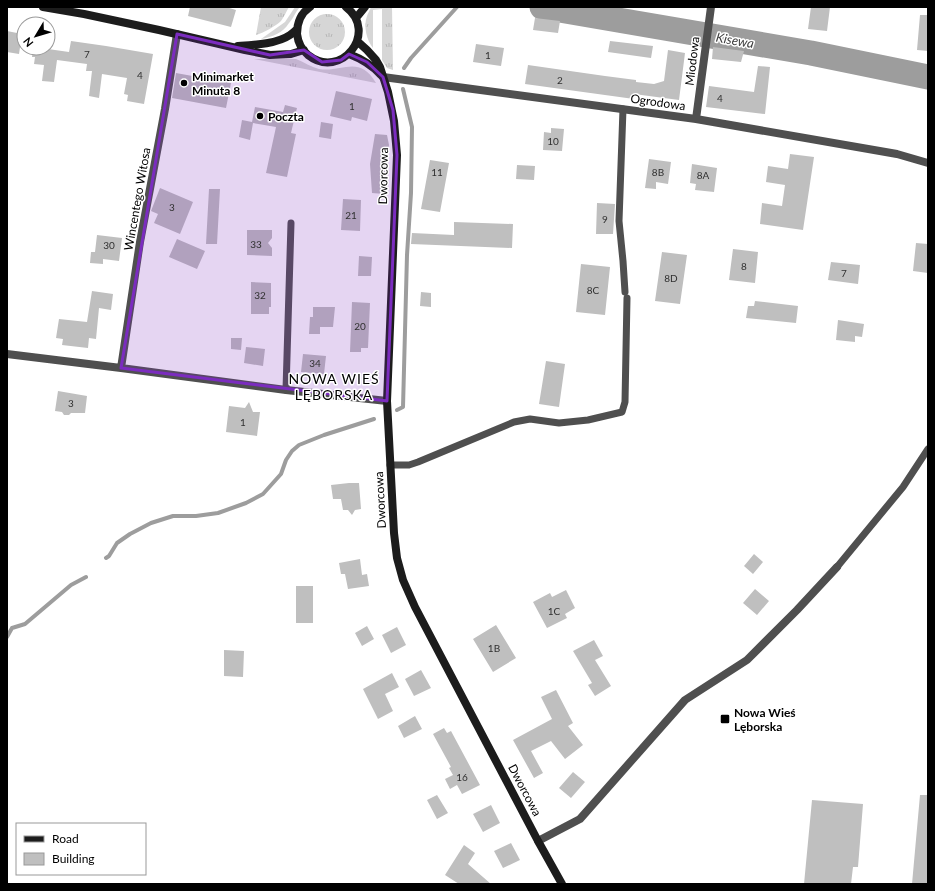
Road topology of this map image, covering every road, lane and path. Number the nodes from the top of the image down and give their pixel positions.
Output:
1 (43, 7) edge
2 (310, 7) edge
3 (346, 7) edge
4 (365, 7) edge
5 (710, 7) edge
6 (356, 18) junction
7 (297, 28) junction
8 (177, 34) junction
9 (357, 41) junction
10 (229, 46) junction
11 (304, 50) junction
12 (349, 54) junction
13 (383, 77) junction
14 (623, 109) junction
15 (696, 119) junction
16 (928, 163) edge
17 (291, 223) dead end
18 (7, 354) edge
19 (121, 368) junction
20 (286, 390) junction
21 (387, 401) junction
22 (928, 449) edge
23 (390, 465) junction
24 (837, 567) joint
25 (538, 841) junction
26 (562, 884) edge

1 - 8 street
2 - 7 street
3 - 6 street
4 - 6 street
5 - 15 street, Miodowa
6 - 9 street
7 - 10 street
7 - 11 street
8 - 10 street
8 - 19 street, Wincentego Witosa
9 - 12 street
9 - 13 street, Dworcowa
10 - 11 street
11 - 12 street
12 - 13 street, Dworcowa
13 - 14 street, Ogrodowa
13 - 21 street, Dworcowa
14 - 15 street, Ogrodowa
14 - 23 lane
15 - 16 street, Ogrodowa
17 - 20 lane
18 - 19 street
19 - 20 street
20 - 21 street
21 - 23 street, Dworcowa
22 - 24 lane
23 - 25 street, Dworcowa
24 - 25 street
25 - 26 street, Dworcowa

